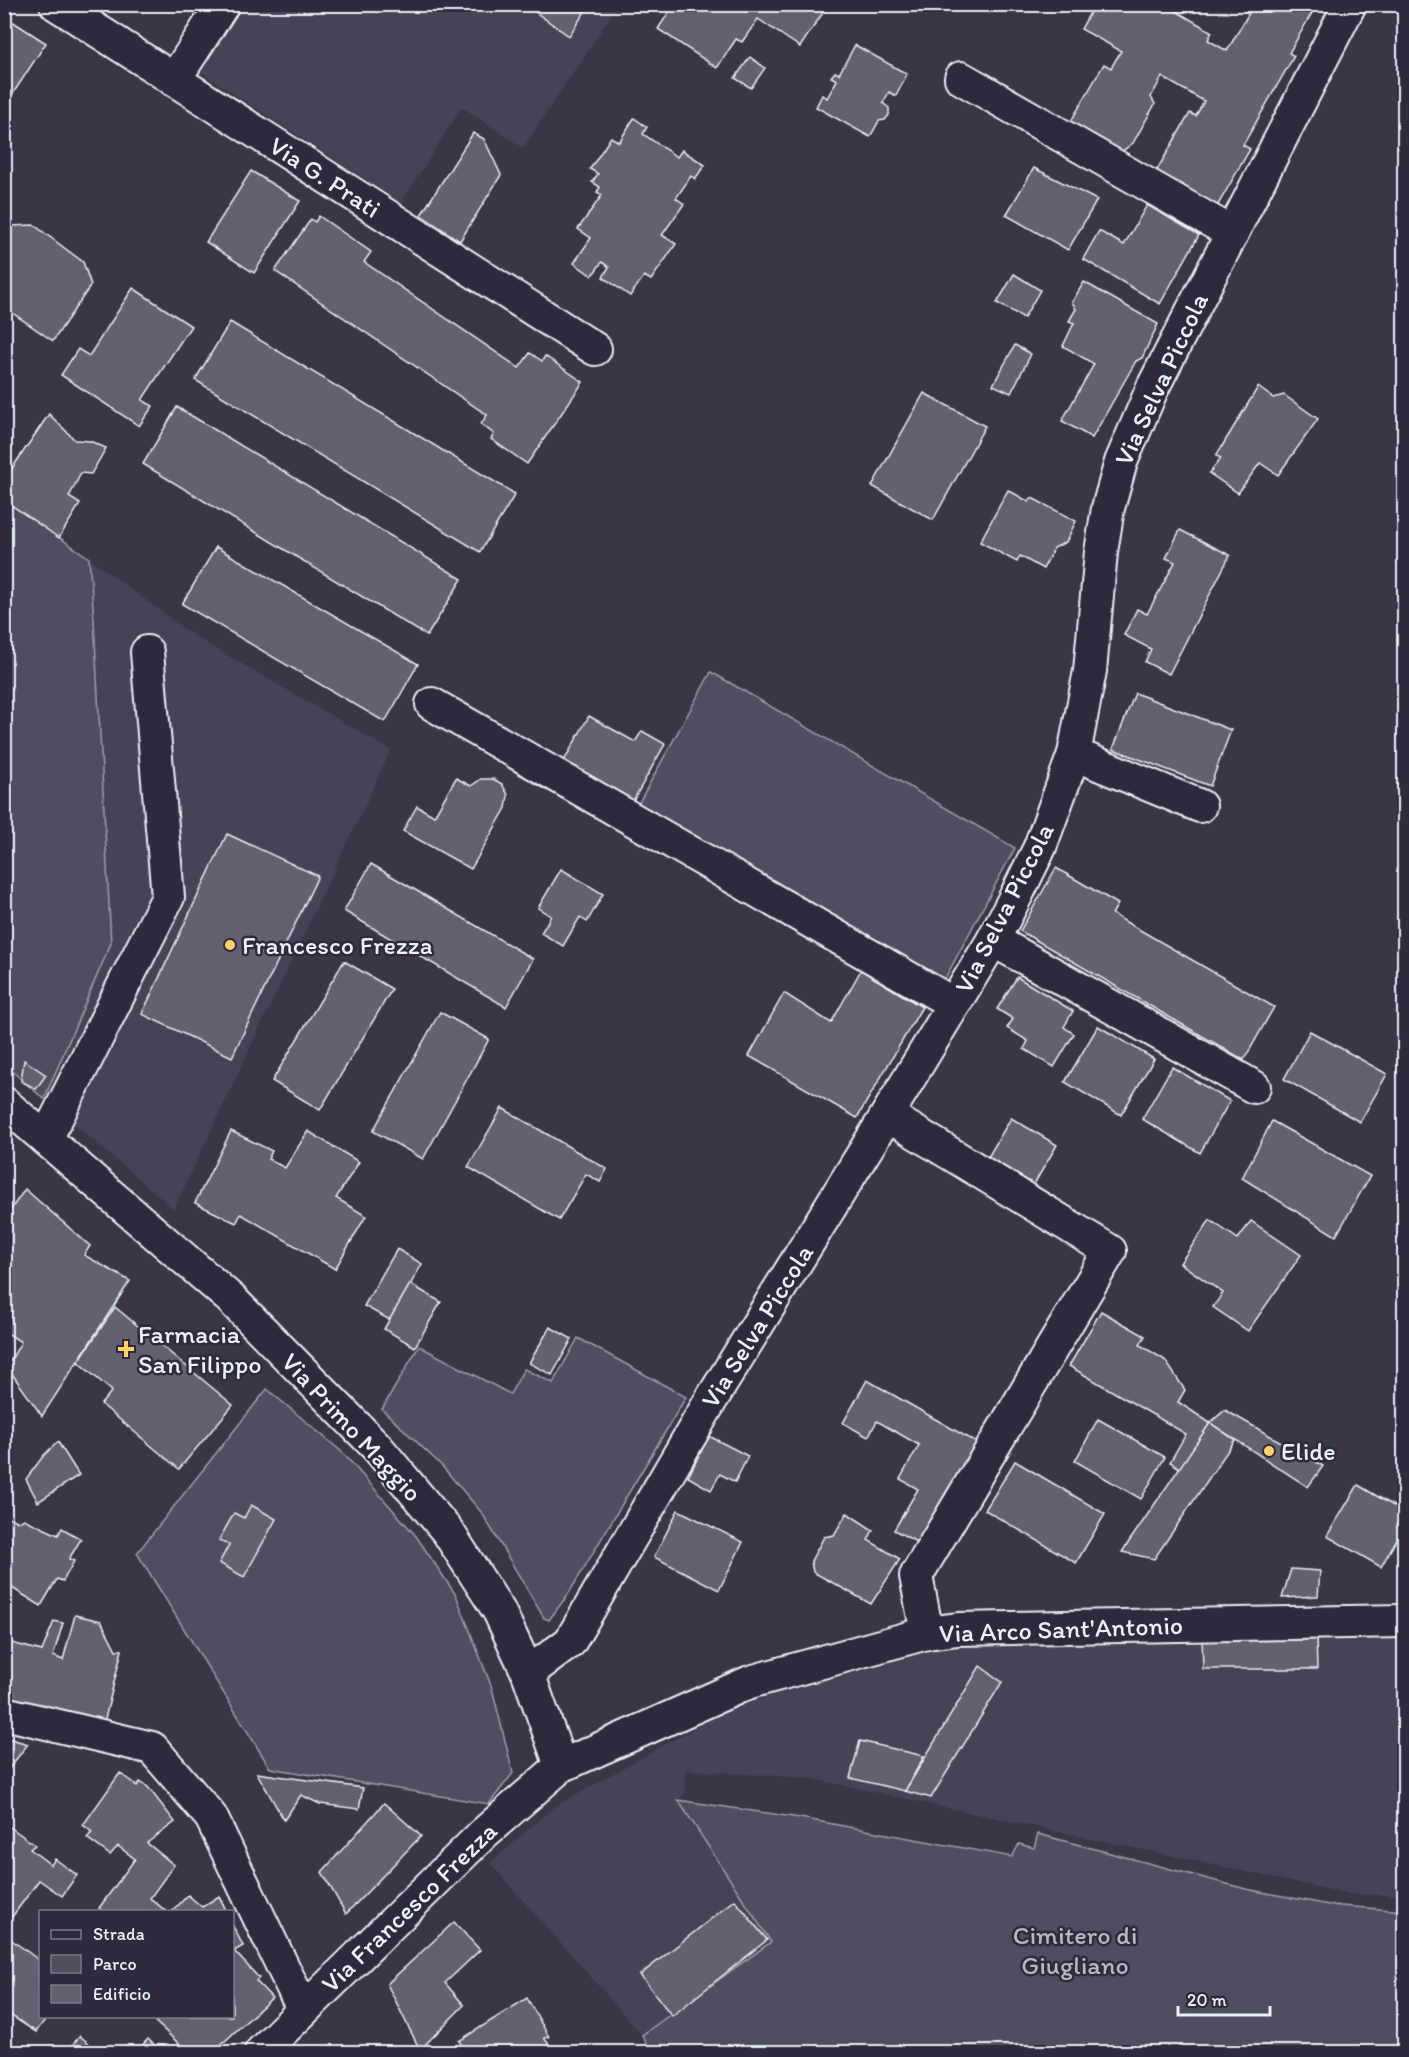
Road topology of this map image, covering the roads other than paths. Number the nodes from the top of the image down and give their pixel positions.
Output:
1 (56, 4) edge
2 (223, 4) edge
3 (1350, 4) edge
4 (960, 78) dead end
5 (174, 80) junction
6 (1232, 233) junction
7 (595, 349) dead end
8 (147, 652) dead end
9 (432, 704) dead end
10 (1074, 754) junction
11 (1200, 806) dead end
12 (993, 940) junction
13 (954, 1004) junction
14 (1254, 1086) dead end
15 (4, 1103) edge
16 (887, 1115) junction
17 (46, 1139) junction
18 (1404, 1621) edge
19 (927, 1633) junction
20 (528, 1673) junction
21 (4, 1713) edge
22 (561, 1766) junction
23 (303, 2009) junction
24 (261, 2052) edge

1 - 5 street, Via G. Prati
2 - 5 street
3 - 6 street, Via Selva Piccola
4 - 6 street
5 - 7 street, Via G. Prati
6 - 10 street, Via Selva Piccola
8 - 17 street
9 - 13 street
10 - 11 street
10 - 12 street, Via Selva Piccola
12 - 13 street, Via Selva Piccola
12 - 14 street
13 - 16 street, Via Selva Piccola
15 - 17 street, Via Primo Maggio
16 - 19 street
16 - 20 street, Via Selva Piccola
17 - 20 street, Via Primo Maggio
18 - 19 street, Via Arco Sant'Antonio
19 - 22 street, Via Arco Sant'Antonio
20 - 22 street, Via Primo Maggio
21 - 23 street
22 - 23 street, Via Francesco Frezza
23 - 24 street, Via Francesco Frezza

